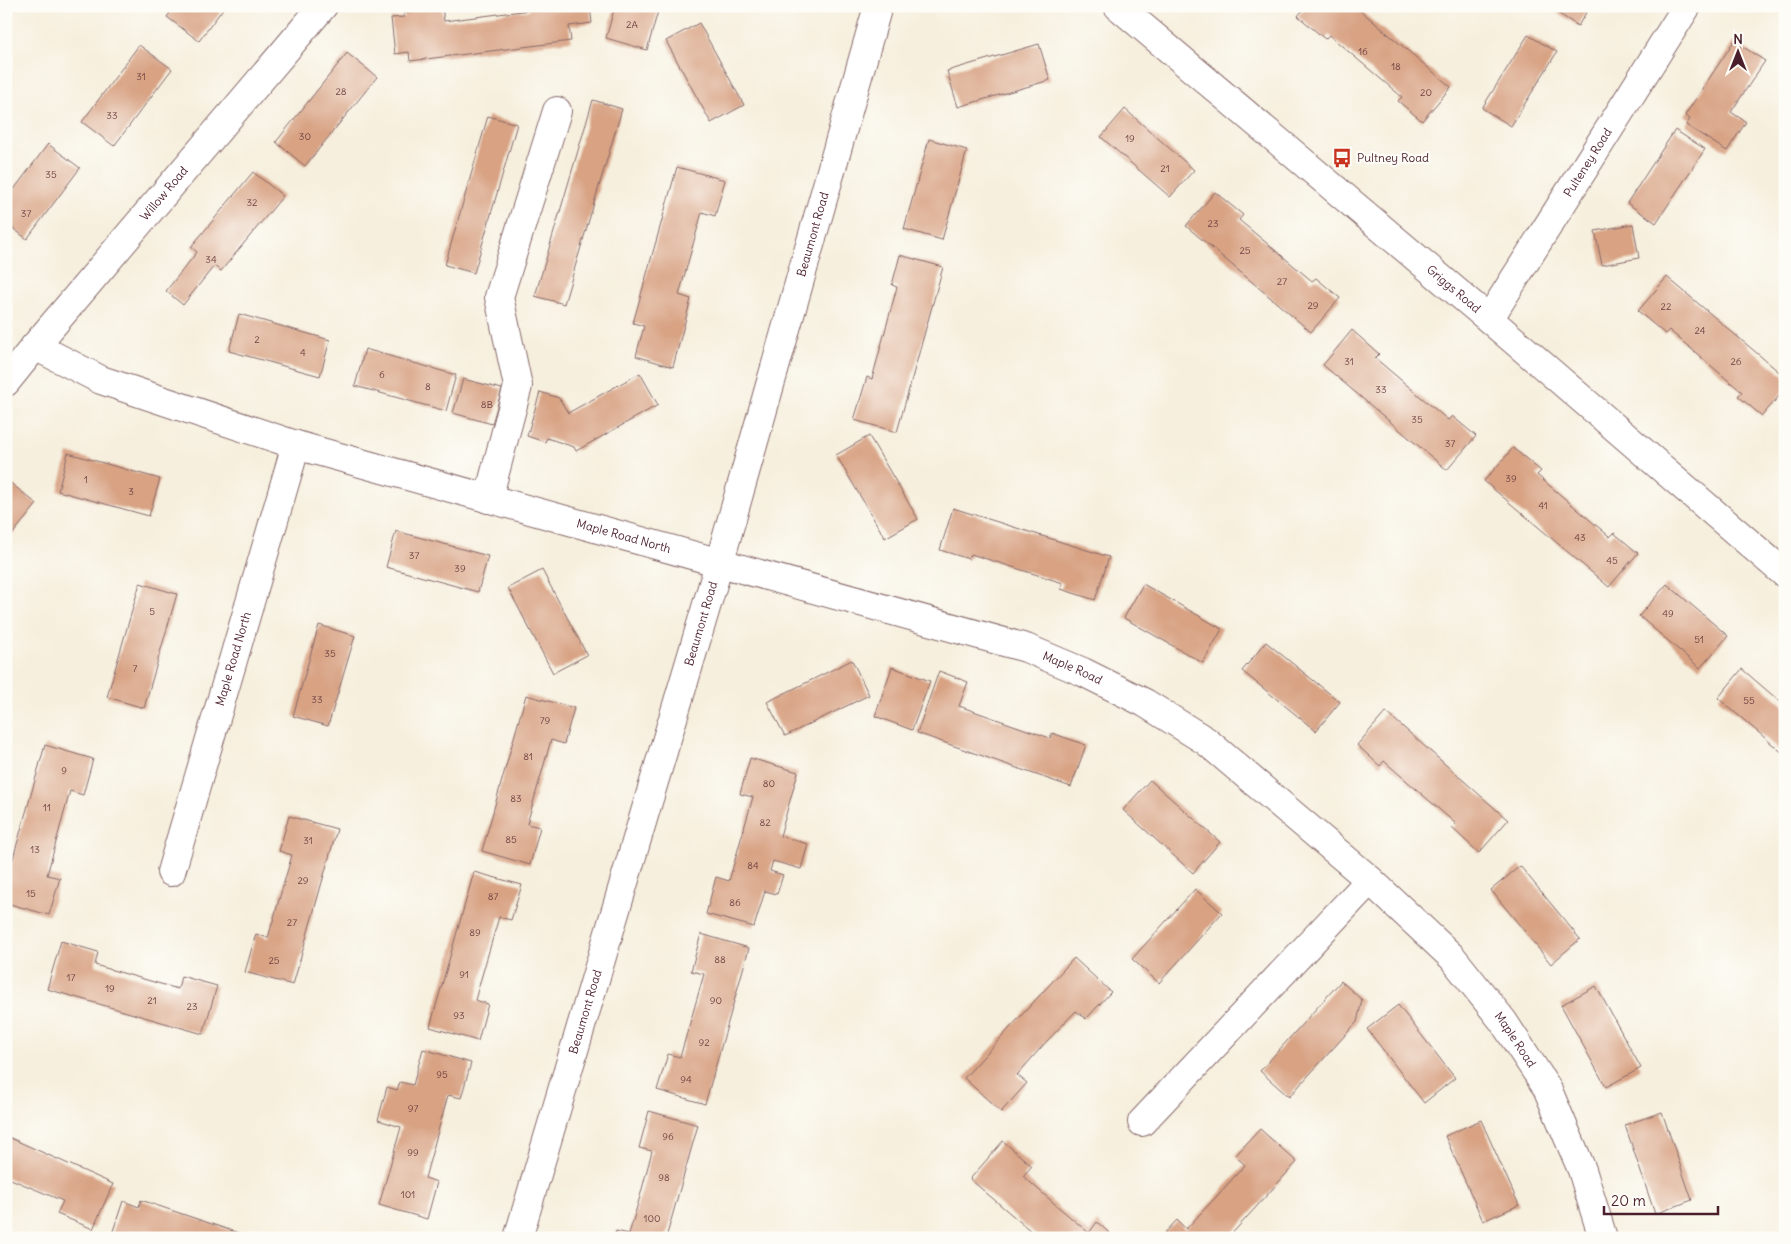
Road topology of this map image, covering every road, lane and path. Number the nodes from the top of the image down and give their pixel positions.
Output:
1 (323, 6) edge
2 (1118, 6) edge
3 (1686, 6) edge
4 (872, 8) edge
5 (557, 111) dead end
6 (1489, 319) junction
7 (35, 346) junction
8 (6, 382) edge
9 (296, 445) junction
10 (488, 499) junction
11 (719, 564) junction
12 (1785, 574) edge
13 (171, 872) dead end
14 (1370, 880) junction
15 (1142, 1122) dead end
16 (518, 1238) edge
17 (1603, 1238) edge

1 - 7 street, Willow Road
2 - 6 street, Griggs Road
3 - 6 street, Pulteney Road
4 - 11 street, Beaumont Road
5 - 10 street
6 - 12 street, Griggs Road
7 - 8 street, Willow Road
7 - 9 street, Maple Road North
9 - 10 street, Maple Road North
9 - 13 street, Maple Road North
10 - 11 street, Maple Road North
11 - 14 street, Maple Road
11 - 16 street, Beaumont Road
14 - 15 street
14 - 17 street, Maple Road

